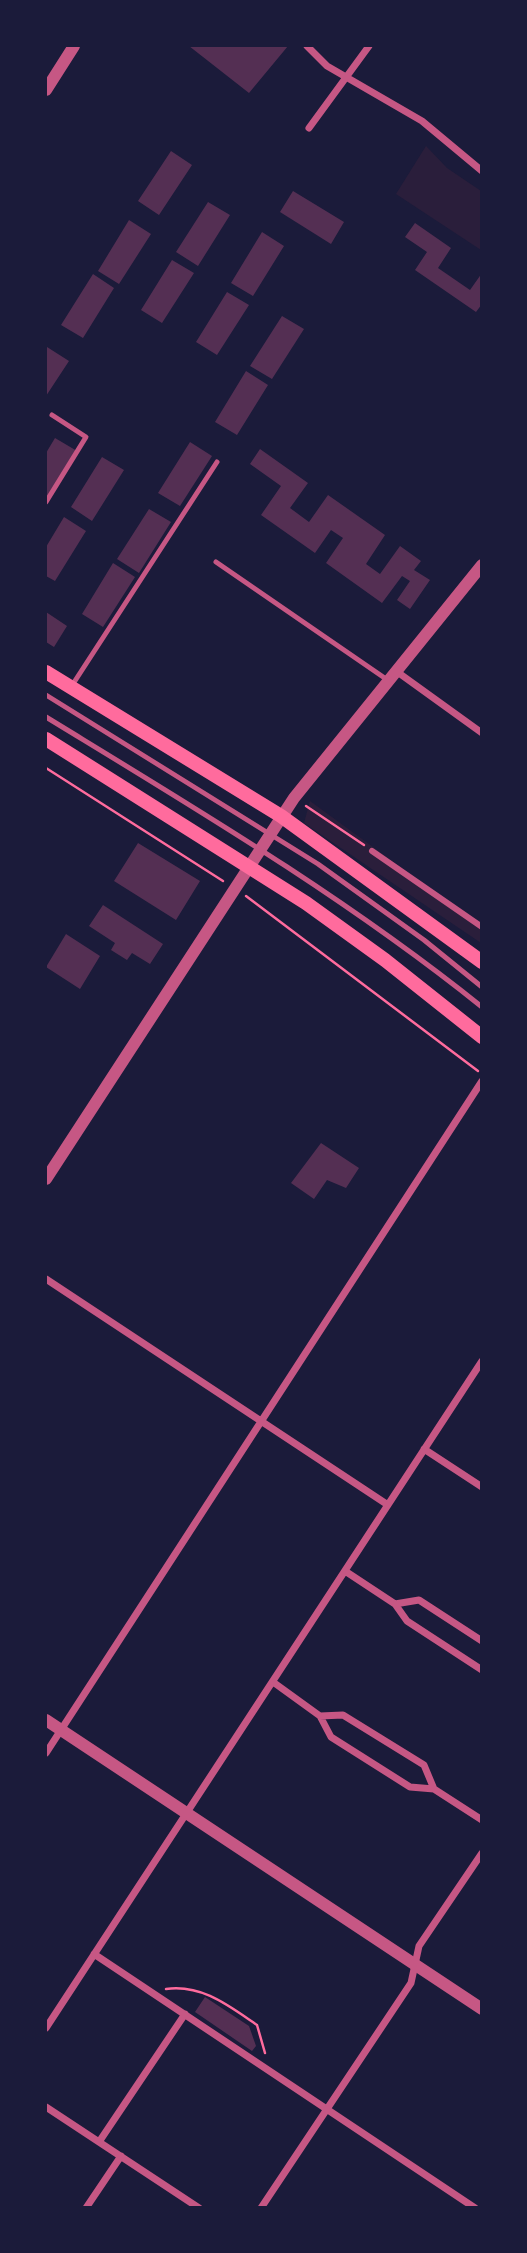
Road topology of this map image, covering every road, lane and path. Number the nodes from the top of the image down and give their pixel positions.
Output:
1 (74, 46) edge
2 (307, 46) edge
3 (369, 46) edge
4 (346, 77) junction
5 (46, 90) edge
6 (309, 128) dead end
7 (481, 171) edge
8 (52, 415) dead end
9 (217, 462) dead end
10 (46, 502) edge
11 (216, 562) dead end
12 (481, 565) edge
13 (46, 672) edge
14 (392, 676) junction
15 (71, 687) junction
16 (46, 695) edge
17 (46, 717) edge
18 (481, 733) edge
19 (47, 740) edge
20 (46, 768) edge
21 (294, 798) junction
22 (281, 816) junction
23 (270, 832) junction
24 (260, 848) junction
25 (372, 850) joint
26 (248, 865) junction
27 (233, 888) junction
28 (481, 927) edge
29 (481, 962) edge
30 (481, 987) edge
31 (481, 1007) edge
32 (481, 1037) edge
33 (481, 1073) edge
34 (481, 1081) edge
35 (46, 1179) edge
36 (46, 1279) edge
37 (481, 1361) edge
38 (260, 1423) junction
39 (424, 1449) junction
40 (481, 1488) edge
41 (388, 1505) junction
42 (345, 1571) junction
43 (395, 1604) junction
44 (481, 1641) edge
45 (481, 1670) edge
46 (272, 1682) junction
47 (320, 1716) junction
48 (46, 1720) edge
49 (61, 1729) junction
50 (46, 1753) edge
51 (435, 1789) junction
52 (187, 1813) junction
53 (481, 1820) edge
54 (481, 1853) edge
55 (94, 1954) junction
56 (415, 1965) junction
57 (165, 1989) dead end
58 (481, 2009) edge
59 (185, 2014) junction
60 (46, 2028) edge
61 (270, 2071) junction
62 (46, 2107) edge
63 (326, 2109) junction
64 (99, 2142) junction
65 (121, 2156) junction
66 (86, 2207) edge
67 (199, 2207) edge
68 (261, 2207) edge
69 (475, 2207) edge

1 - 5 street
2 - 4 street
3 - 4 street
4 - 6 street
4 - 7 street
8 - 10 lane
9 - 15 lane
11 - 14 lane
12 - 14 street
13 - 15 main road
14 - 18 street
14 - 21 street
15 - 22 main road
16 - 23 lane
17 - 24 lane
19 - 26 main road
20 - 27 path
21 - 22 street
21 - 25 path
22 - 23 street
22 - 29 main road
23 - 24 street
23 - 30 lane
24 - 26 street
24 - 31 lane
25 - 28 street
26 - 27 street
26 - 32 main road
27 - 33 path
27 - 35 street
34 - 38 street
36 - 38 street
37 - 39 street
38 - 41 street
38 - 49 street
39 - 40 street
39 - 41 street
41 - 42 street
42 - 43 street
42 - 46 street
43 - 44 street
43 - 45 street
46 - 47 street
46 - 52 street
47 - 51 street
47 - 51 street
48 - 49 street
49 - 50 street
49 - 52 street
51 - 53 street
52 - 55 street
52 - 56 street
54 - 56 street
55 - 59 street
55 - 60 street
56 - 58 street
56 - 63 street
57 - 61 path
59 - 61 street
59 - 64 street
61 - 63 street
62 - 64 street
63 - 68 street
63 - 69 street
64 - 65 street
65 - 66 street
65 - 67 street

